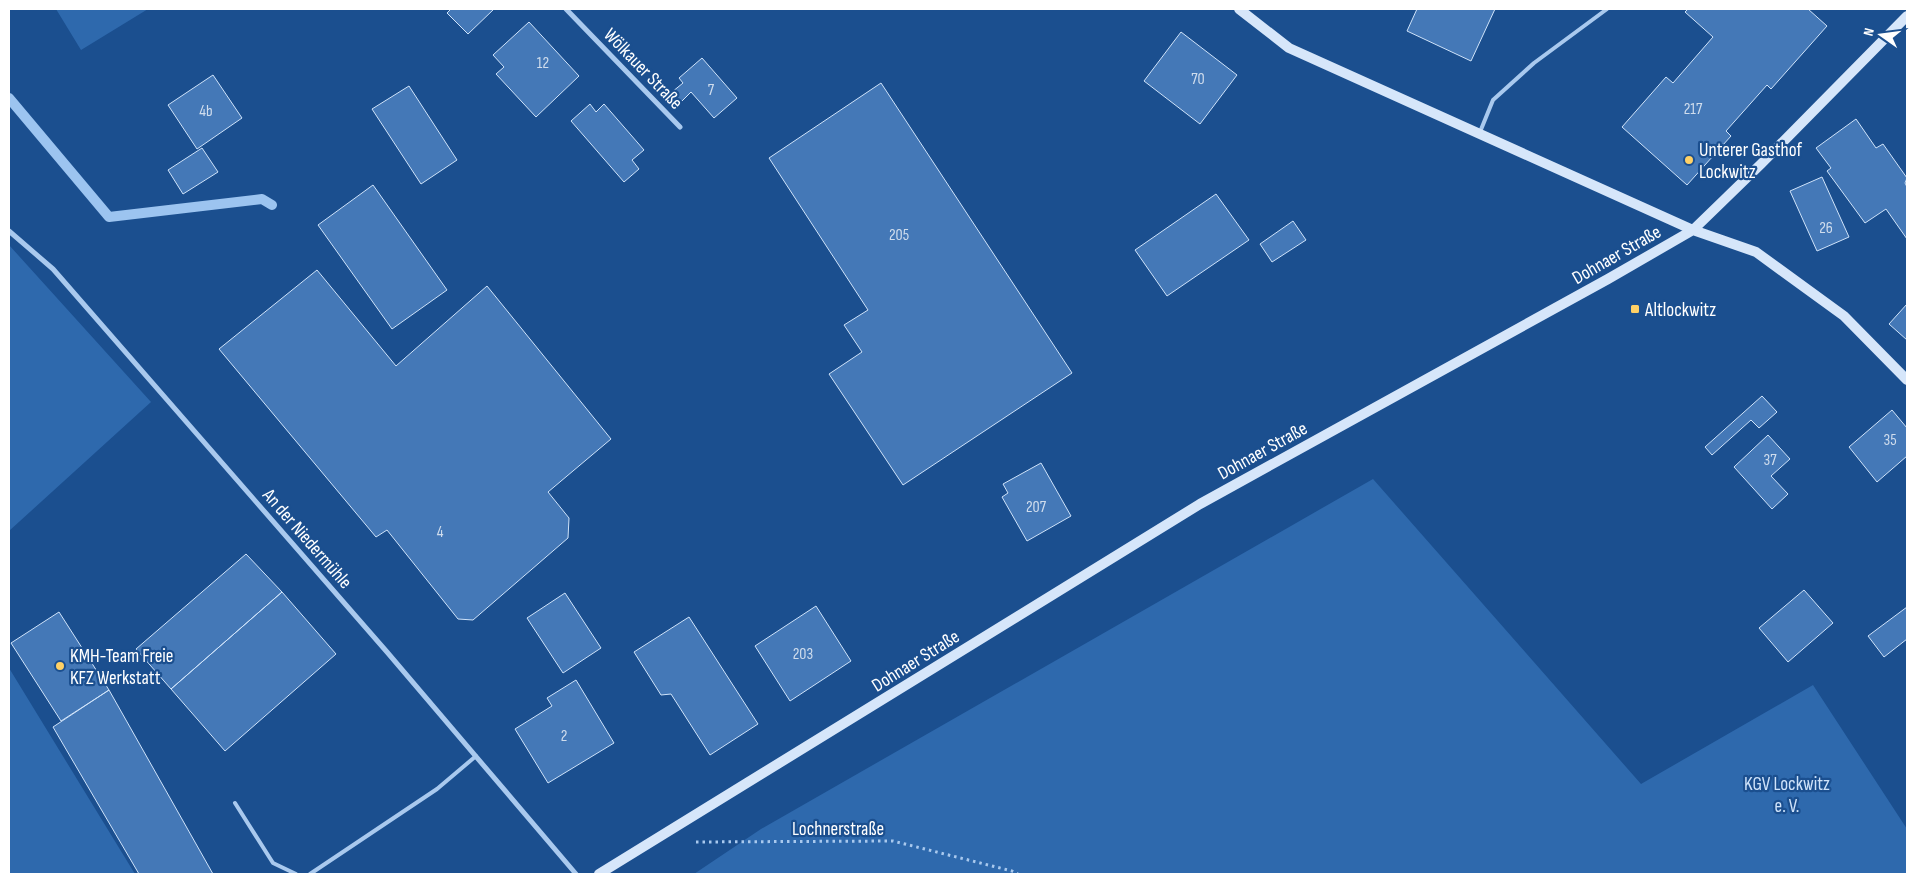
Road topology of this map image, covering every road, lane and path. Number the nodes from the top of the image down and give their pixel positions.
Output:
1 (566, 9) edge
2 (1239, 9) edge
3 (1607, 9) edge
4 (1907, 16) edge
5 (680, 127) dead end
6 (1479, 134) junction
7 (1693, 230) junction
8 (9, 231) edge
9 (1907, 380) edge
10 (476, 756) junction
11 (235, 803) dead end
12 (693, 842) dead end
13 (296, 874) edge
14 (310, 874) edge
15 (576, 874) edge
16 (600, 874) edge
17 (1018, 874) edge

1 - 5 street, Wölkauer Straße
2 - 6 main road
3 - 6 lane
4 - 7 main road, Dohnaer Straße
6 - 7 main road
7 - 9 main road
7 - 16 main road, Dohnaer Straße
8 - 10 street, An der Niedermühle
10 - 14 lane
10 - 15 street, An der Niedermühle
11 - 13 lane
12 - 17 path, Lochnerstraße

